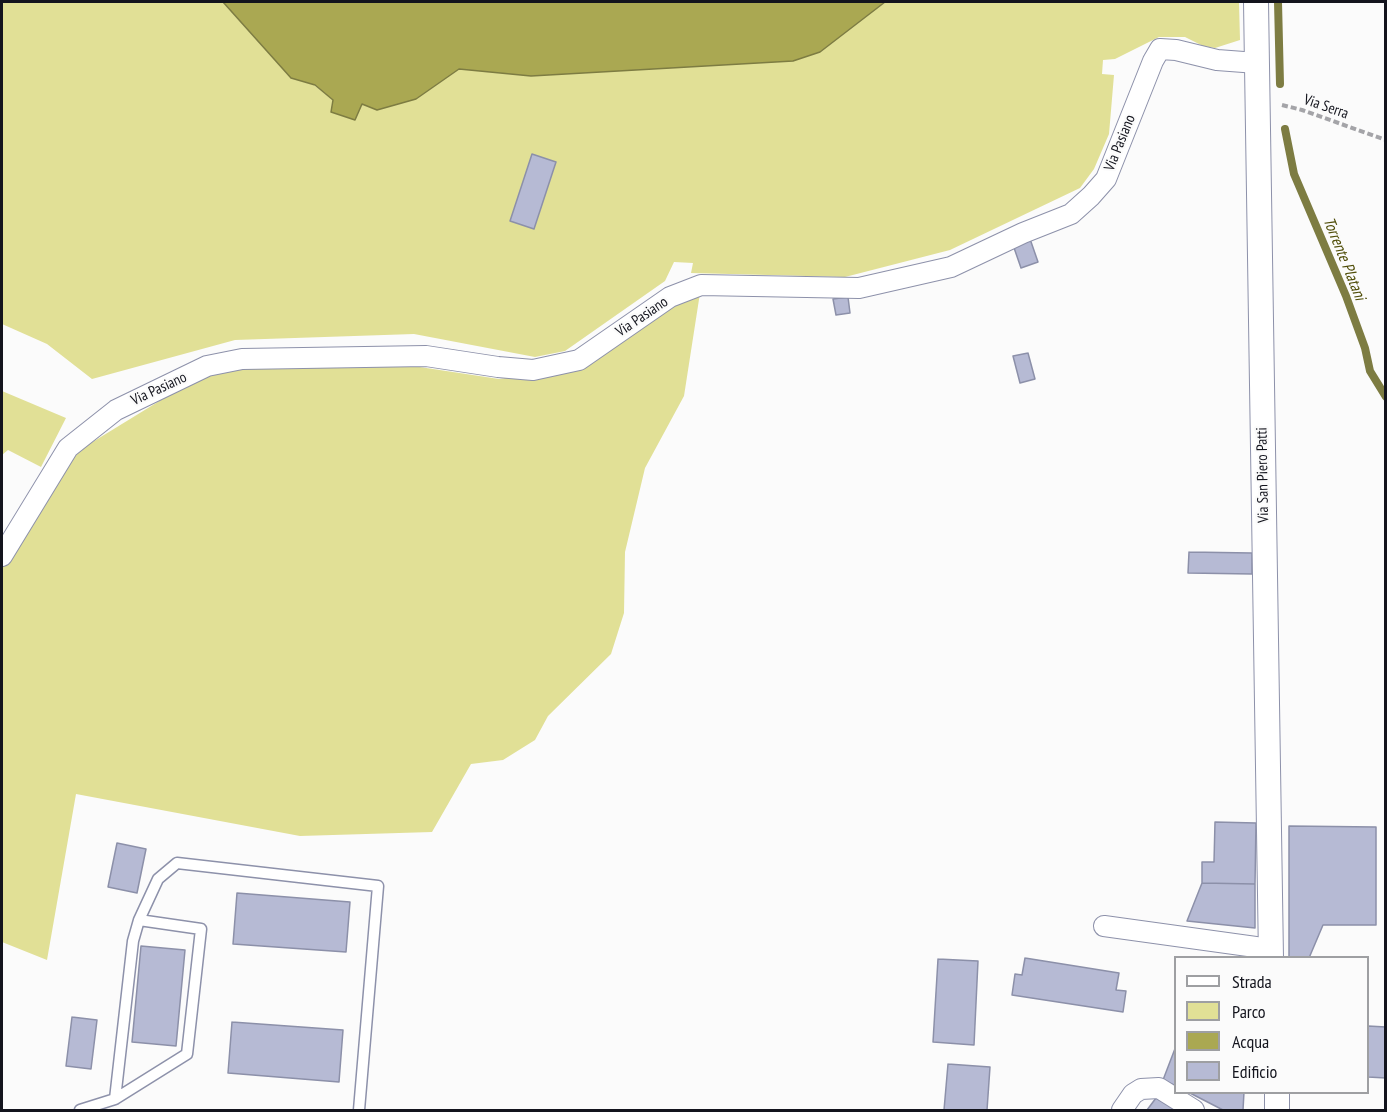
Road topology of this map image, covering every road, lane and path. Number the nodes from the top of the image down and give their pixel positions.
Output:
1 (1256, 2) edge
2 (1257, 63) junction
3 (1257, 100) junction
4 (1386, 140) edge
5 (2, 556) edge
6 (139, 920) junction
7 (1104, 926) dead end
8 (1271, 953) edge
9 (1277, 1094) edge
10 (115, 1099) junction
11 (80, 1110) edge
12 (359, 1110) edge
13 (1122, 1110) edge
14 (1194, 1110) edge
15 (1277, 1110) edge

1 - 2 street, Via San Piero Patti
2 - 3 street, Via San Piero Patti
2 - 5 street, Via Pasiano
3 - 4 path, Via Serra
3 - 8 street, Via San Piero Patti
6 - 10 lane
6 - 10 lane
6 - 12 lane
7 - 8 street, Via San Piero Patti
9 - 15 street
10 - 11 lane
13 - 14 street

